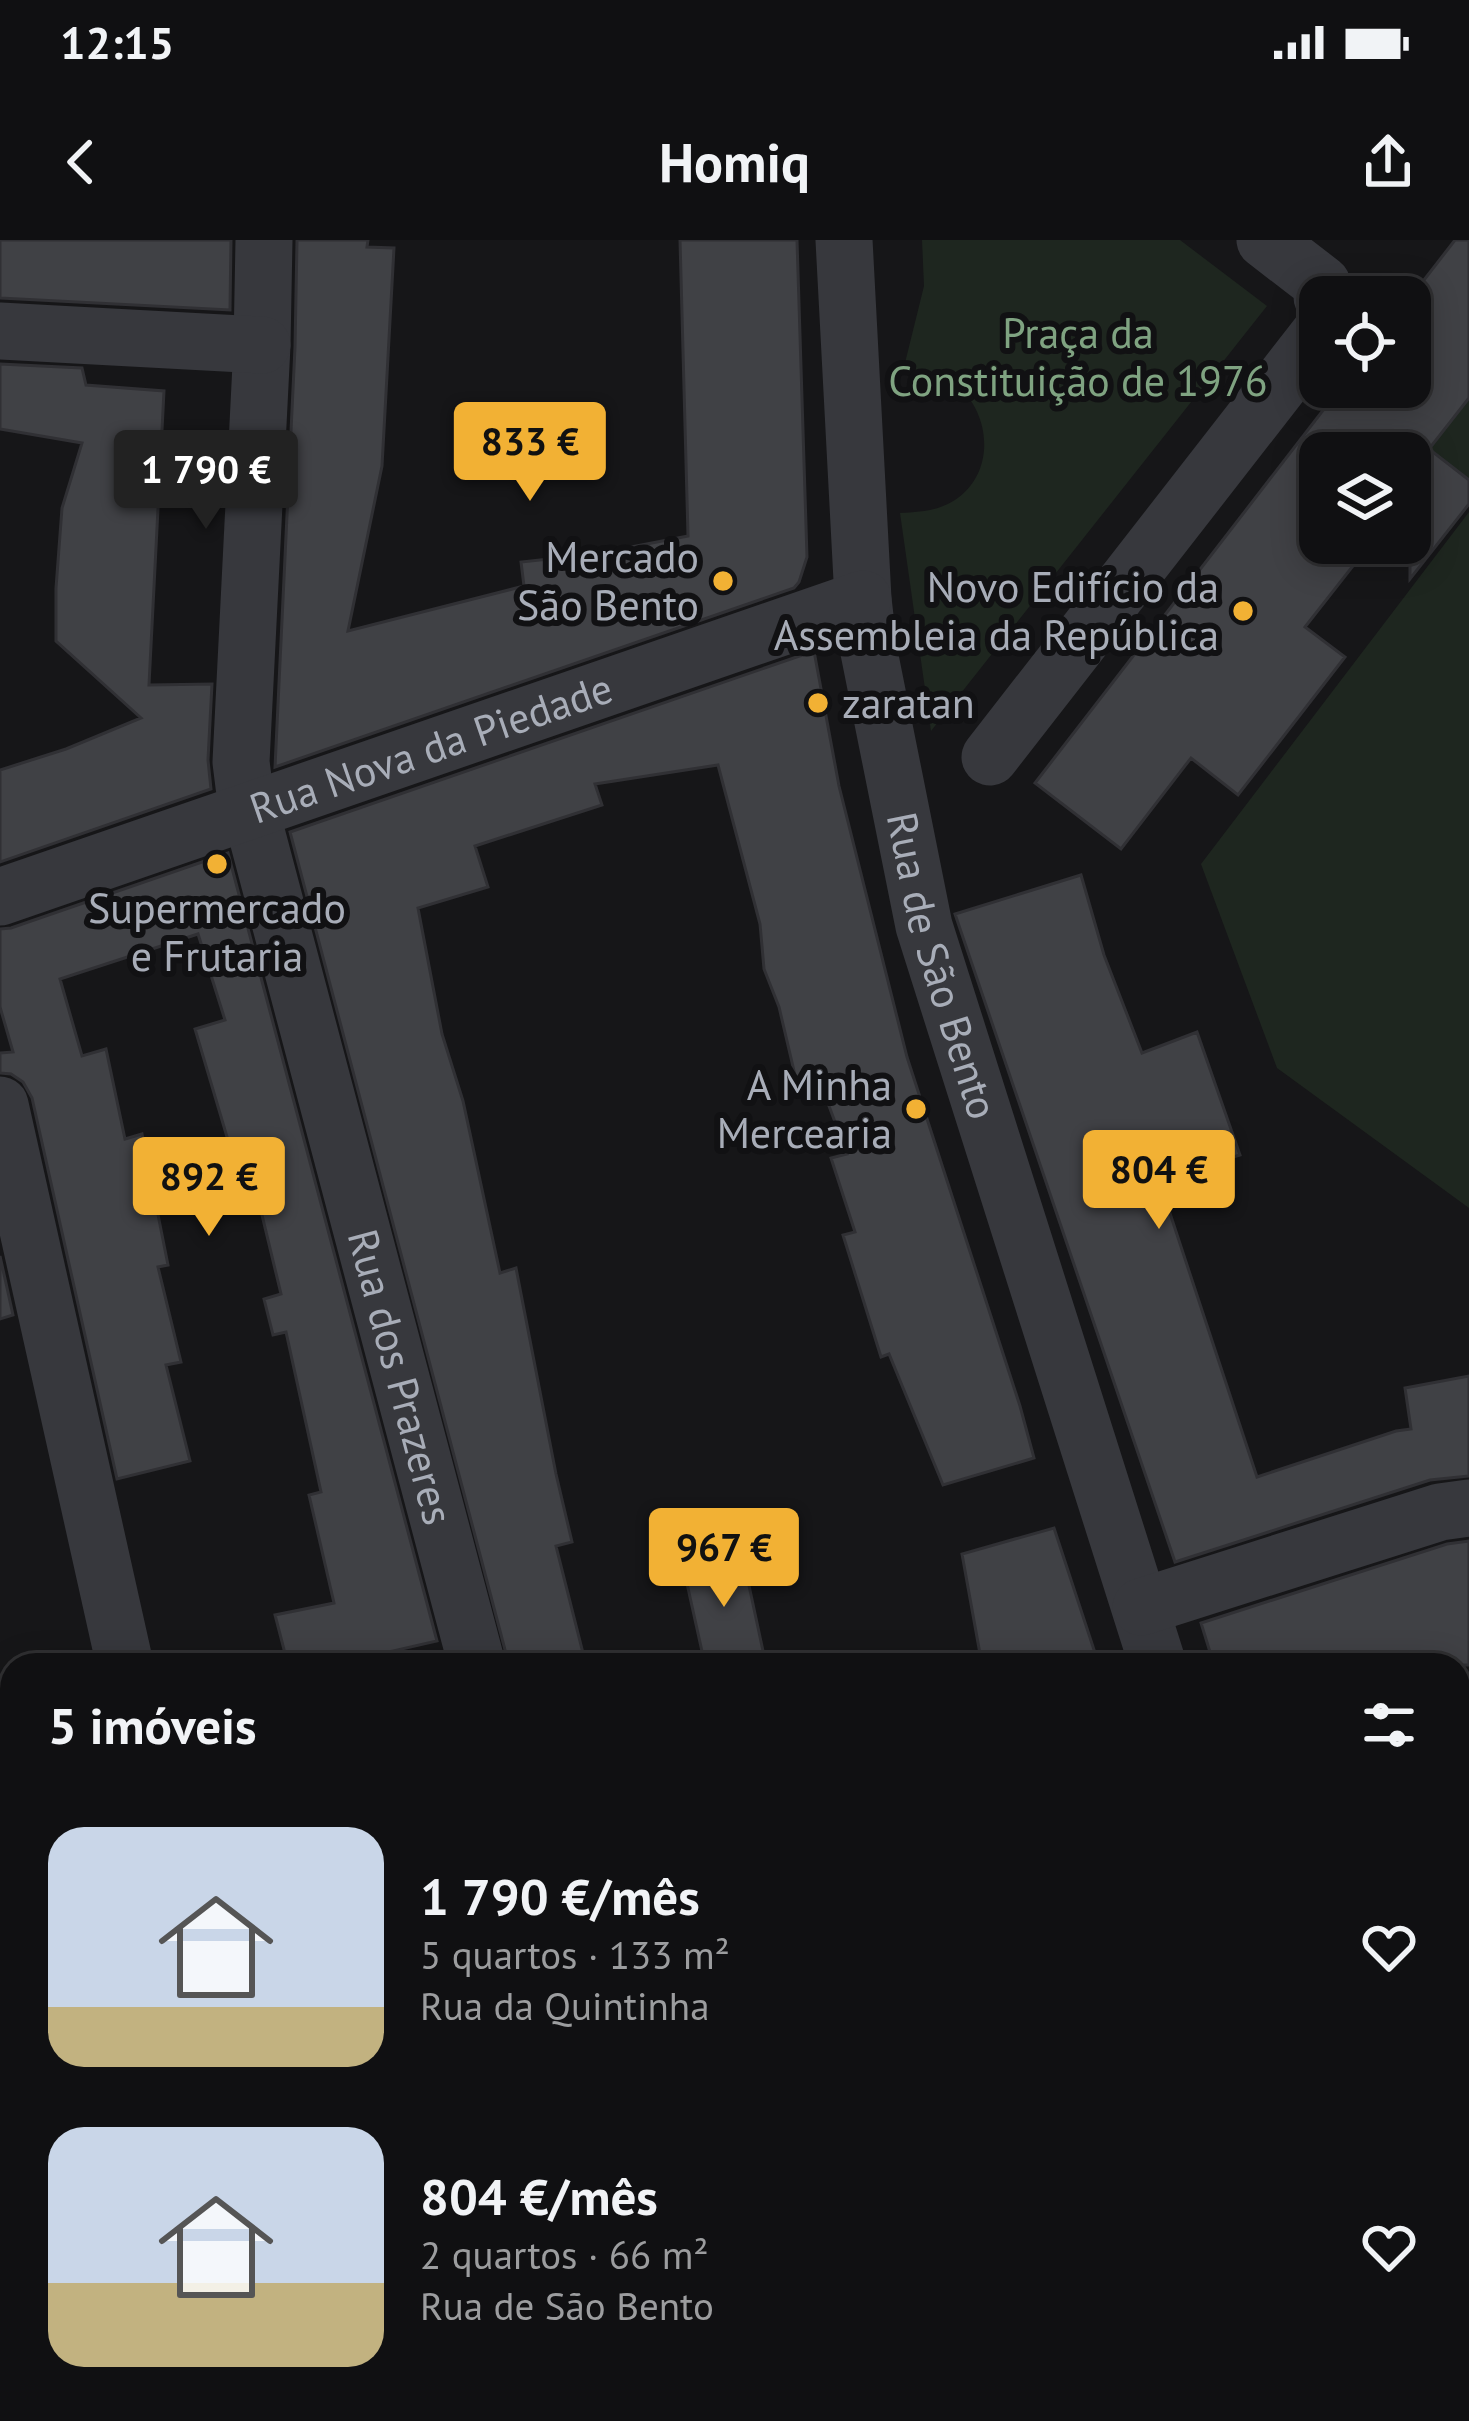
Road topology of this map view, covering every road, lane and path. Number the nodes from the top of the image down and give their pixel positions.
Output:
1 (264, 240) edge
2 (844, 240) edge
3 (1265, 240) edge
4 (1312, 276) edge
5 (0, 332) edge
6 (262, 345) junction
7 (1299, 360) edge
8 (863, 599) junction
9 (990, 757) dead end
10 (251, 811) junction
11 (0, 897) edge
12 (4, 1144) edge
13 (1469, 1508) edge
14 (1141, 1607) junction
15 (122, 1653) edge
16 (464, 1653) edge
17 (1154, 1653) edge

1 - 6 street, Rua dos Prazeres
2 - 8 street, Rua de São Bento
3 - 4 street
5 - 6 street
6 - 10 street, Rua dos Prazeres
7 - 9 street
8 - 10 street, Rua Nova da Piedade
8 - 14 street, Rua de São Bento
10 - 11 street, Rua Nova da Piedade
10 - 16 street, Rua dos Prazeres
12 - 15 street
13 - 14 street
14 - 17 street, Rua de São Bento

